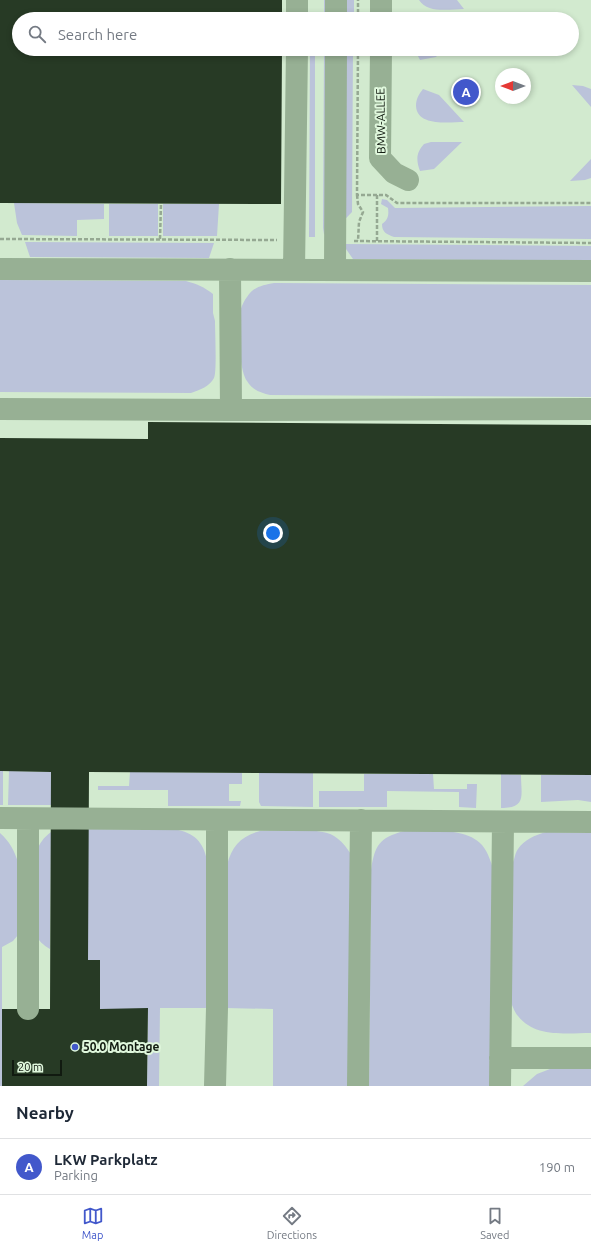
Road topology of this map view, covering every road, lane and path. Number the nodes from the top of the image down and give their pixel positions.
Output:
1 (297, 0) edge
2 (336, 0) edge
3 (358, 0) edge
4 (381, 0) edge
5 (297, 12) edge
6 (336, 12) edge
7 (358, 12) edge
8 (381, 12) edge
9 (296, 56) edge
10 (336, 56) edge
11 (358, 56) edge
12 (380, 56) edge
13 (408, 180) dead end
14 (357, 195) junction
15 (377, 195) junction
16 (591, 203) edge
17 (161, 204) dead end
18 (160, 239) dead end
19 (358, 241) dead end
20 (377, 241) dead end
21 (0, 269) edge
22 (230, 269) junction
23 (294, 270) junction
24 (335, 270) junction
25 (591, 271) edge
26 (0, 409) edge
27 (591, 409) edge
28 (231, 410) junction
29 (0, 818) edge
30 (28, 819) junction
31 (217, 820) junction
32 (361, 820) junction
33 (503, 822) junction
34 (591, 822) edge
35 (28, 1008) dead end
36 (500, 1058) junction
37 (591, 1058) edge
38 (215, 1086) edge
39 (358, 1086) edge
40 (500, 1086) edge

1 - 5 lane
2 - 6 lane
3 - 7 path
4 - 8 lane
9 - 23 lane
10 - 24 lane
11 - 14 path
12 - 13 lane, BMW-ALLEE
14 - 15 path
14 - 19 path
15 - 16 path
15 - 20 path
17 - 18 path
21 - 22 lane
22 - 23 lane
22 - 28 lane
23 - 24 lane
24 - 25 lane
26 - 28 lane
27 - 28 lane
29 - 30 lane
30 - 31 lane
30 - 35 lane
31 - 32 lane
31 - 38 lane
32 - 33 lane
32 - 39 lane
33 - 34 lane
33 - 36 lane
36 - 37 lane
36 - 40 lane

